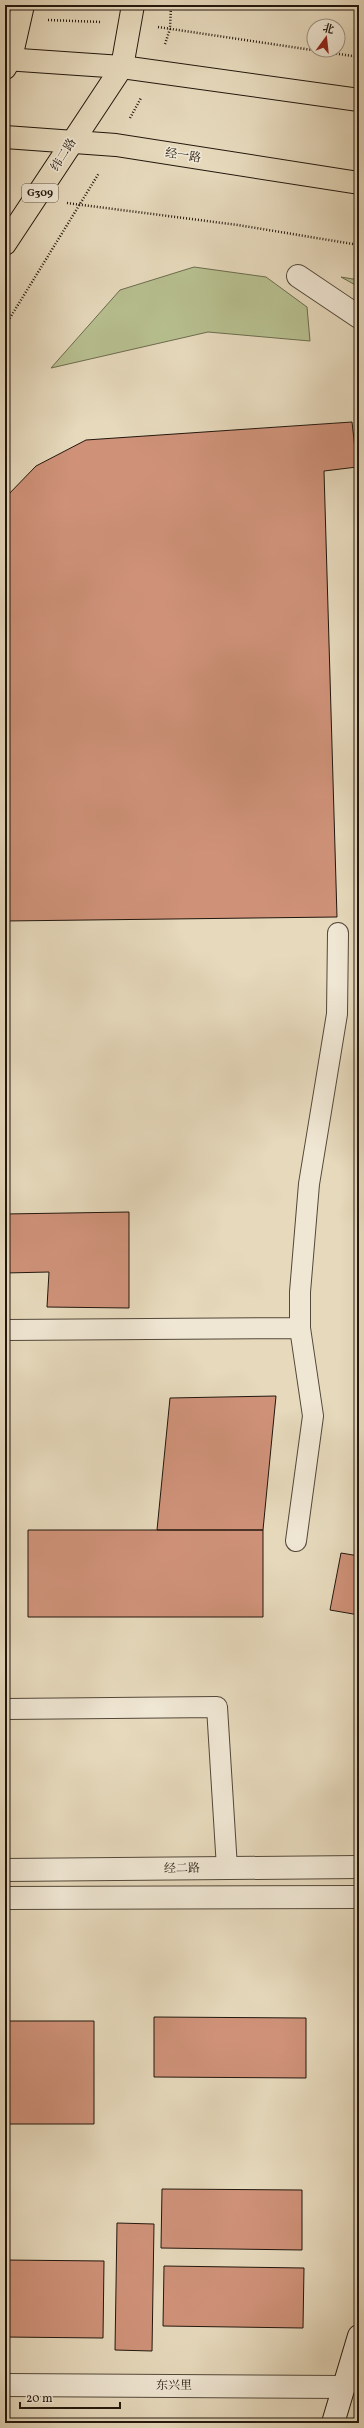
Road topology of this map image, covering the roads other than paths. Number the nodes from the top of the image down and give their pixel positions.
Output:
1 (21, 12) edge
2 (132, 14) edge
3 (7, 62) edge
4 (122, 67) junction
5 (359, 100) edge
6 (5, 137) edge
7 (72, 141) junction
8 (359, 184) edge
9 (5, 244) edge
10 (298, 276) dead end
11 (359, 317) edge
12 (338, 933) dead end
13 (300, 1328) junction
14 (5, 1330) edge
15 (296, 1541) dead end
16 (5, 1709) edge
17 (359, 1867) edge
18 (227, 1868) junction
19 (5, 1870) edge
20 (359, 1896) edge
21 (5, 1898) edge
22 (359, 2336) edge
23 (5, 2385) edge
24 (344, 2387) junction
25 (333, 2423) edge

1 - 3 main road
2 - 4 main road, G309
3 - 4 main road
4 - 5 main road
4 - 7 main road, 纬二路 / G309
6 - 7 main road, 经一路
7 - 8 main road, 经一路
7 - 9 main road, 纬二路 / G309
10 - 11 street
12 - 13 lane
13 - 14 lane
13 - 15 lane
16 - 18 lane
17 - 18 street, 经二路
18 - 19 street, 经二路
20 - 21 street
22 - 24 street
23 - 24 street, 东兴里
24 - 25 street

